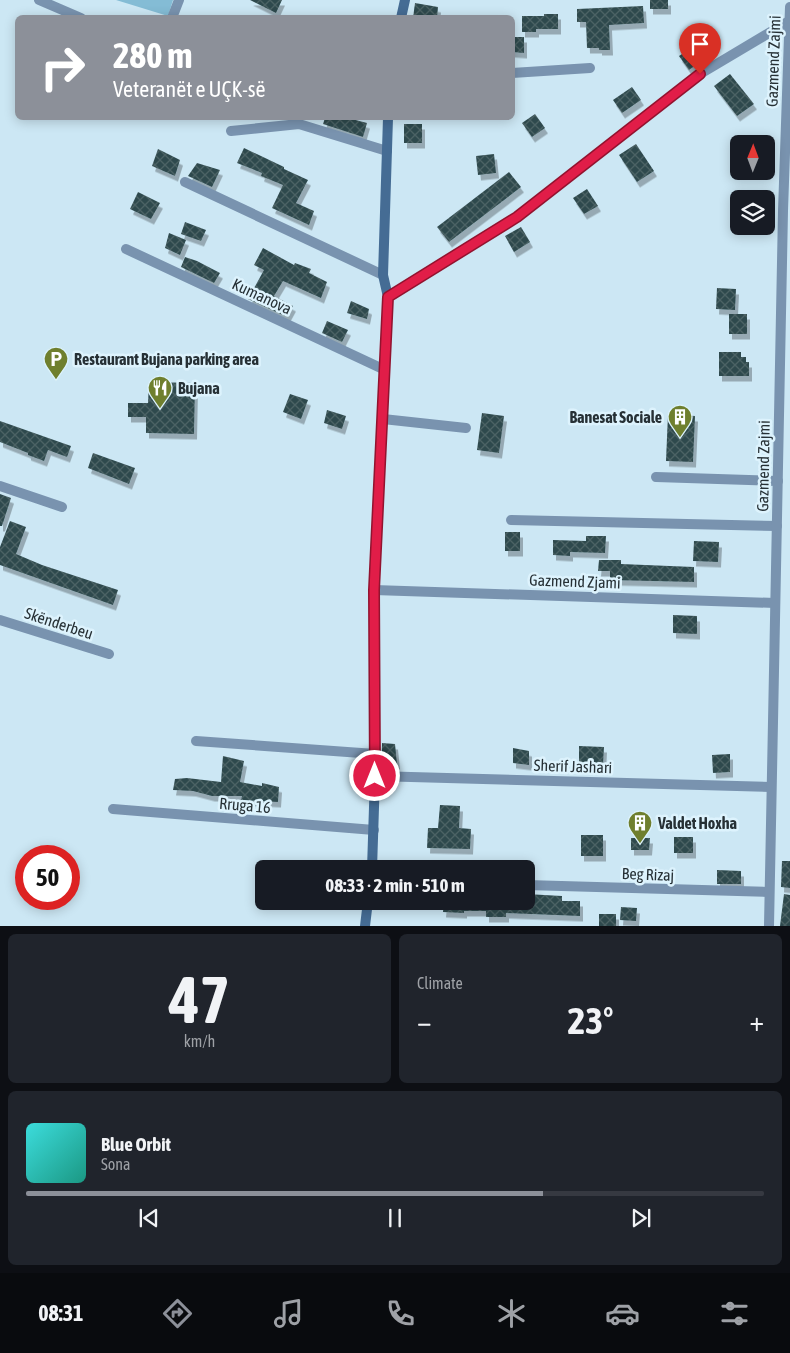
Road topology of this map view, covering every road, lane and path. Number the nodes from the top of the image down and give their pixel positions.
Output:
1 (39, 0) edge
2 (180, 0) edge
3 (405, 0) edge
4 (790, 7) edge
5 (74, 15) edge
6 (173, 15) edge
7 (402, 15) edge
8 (789, 22) edge
9 (590, 68) dead end
10 (515, 72) edge
11 (388, 120) edge
12 (231, 131) dead end
13 (387, 151) junction
14 (186, 182) dead end
15 (787, 212) edge
16 (126, 248) dead end
17 (382, 275) junction
18 (388, 297) junction
19 (386, 370) junction
20 (382, 419) junction
21 (466, 428) dead end
22 (656, 477) dead end
23 (778, 481) junction
24 (0, 486) edge
25 (62, 507) dead end
26 (511, 520) dead end
27 (776, 526) junction
28 (374, 590) junction
29 (775, 602) junction
30 (0, 620) edge
31 (109, 654) dead end
32 (196, 741) dead end
33 (375, 754) junction
34 (375, 776) junction
35 (771, 787) junction
36 (113, 809) dead end
37 (374, 830) junction
38 (372, 860) edge
39 (535, 886) edge
40 (770, 892) junction
41 (367, 910) edge
42 (365, 926) edge
43 (769, 926) edge

1 - 5 street
2 - 6 street
3 - 7 main road
4 - 8 street, Gazmend Zajmi
8 - 15 street, Gazmend Zajmi
8 - 18 street
9 - 10 street
11 - 13 main road
12 - 13 street
13 - 17 main road
14 - 17 street
15 - 23 street, Gazmend Zajmi
16 - 19 street, Kumanova
17 - 18 main road
18 - 19 main road
19 - 20 main road
20 - 21 street
20 - 28 main road
22 - 23 street
23 - 27 street, Gazmend Zajmi
24 - 25 street
26 - 27 street
27 - 29 street, Gazmend Zajmi
28 - 29 street, Gazmend Zjami
28 - 33 main road
29 - 35 street, Gazmend Zajmi
30 - 31 street, Skënderbeu
32 - 33 street
33 - 34 main road
34 - 35 street, Sherif Jashari
34 - 37 main road
35 - 40 street, Gazmend Zajmi
36 - 37 street, Rruga 16
37 - 38 main road
39 - 40 street, Beg Rizaj
40 - 43 street, Gazmend Zajmi
41 - 42 main road

